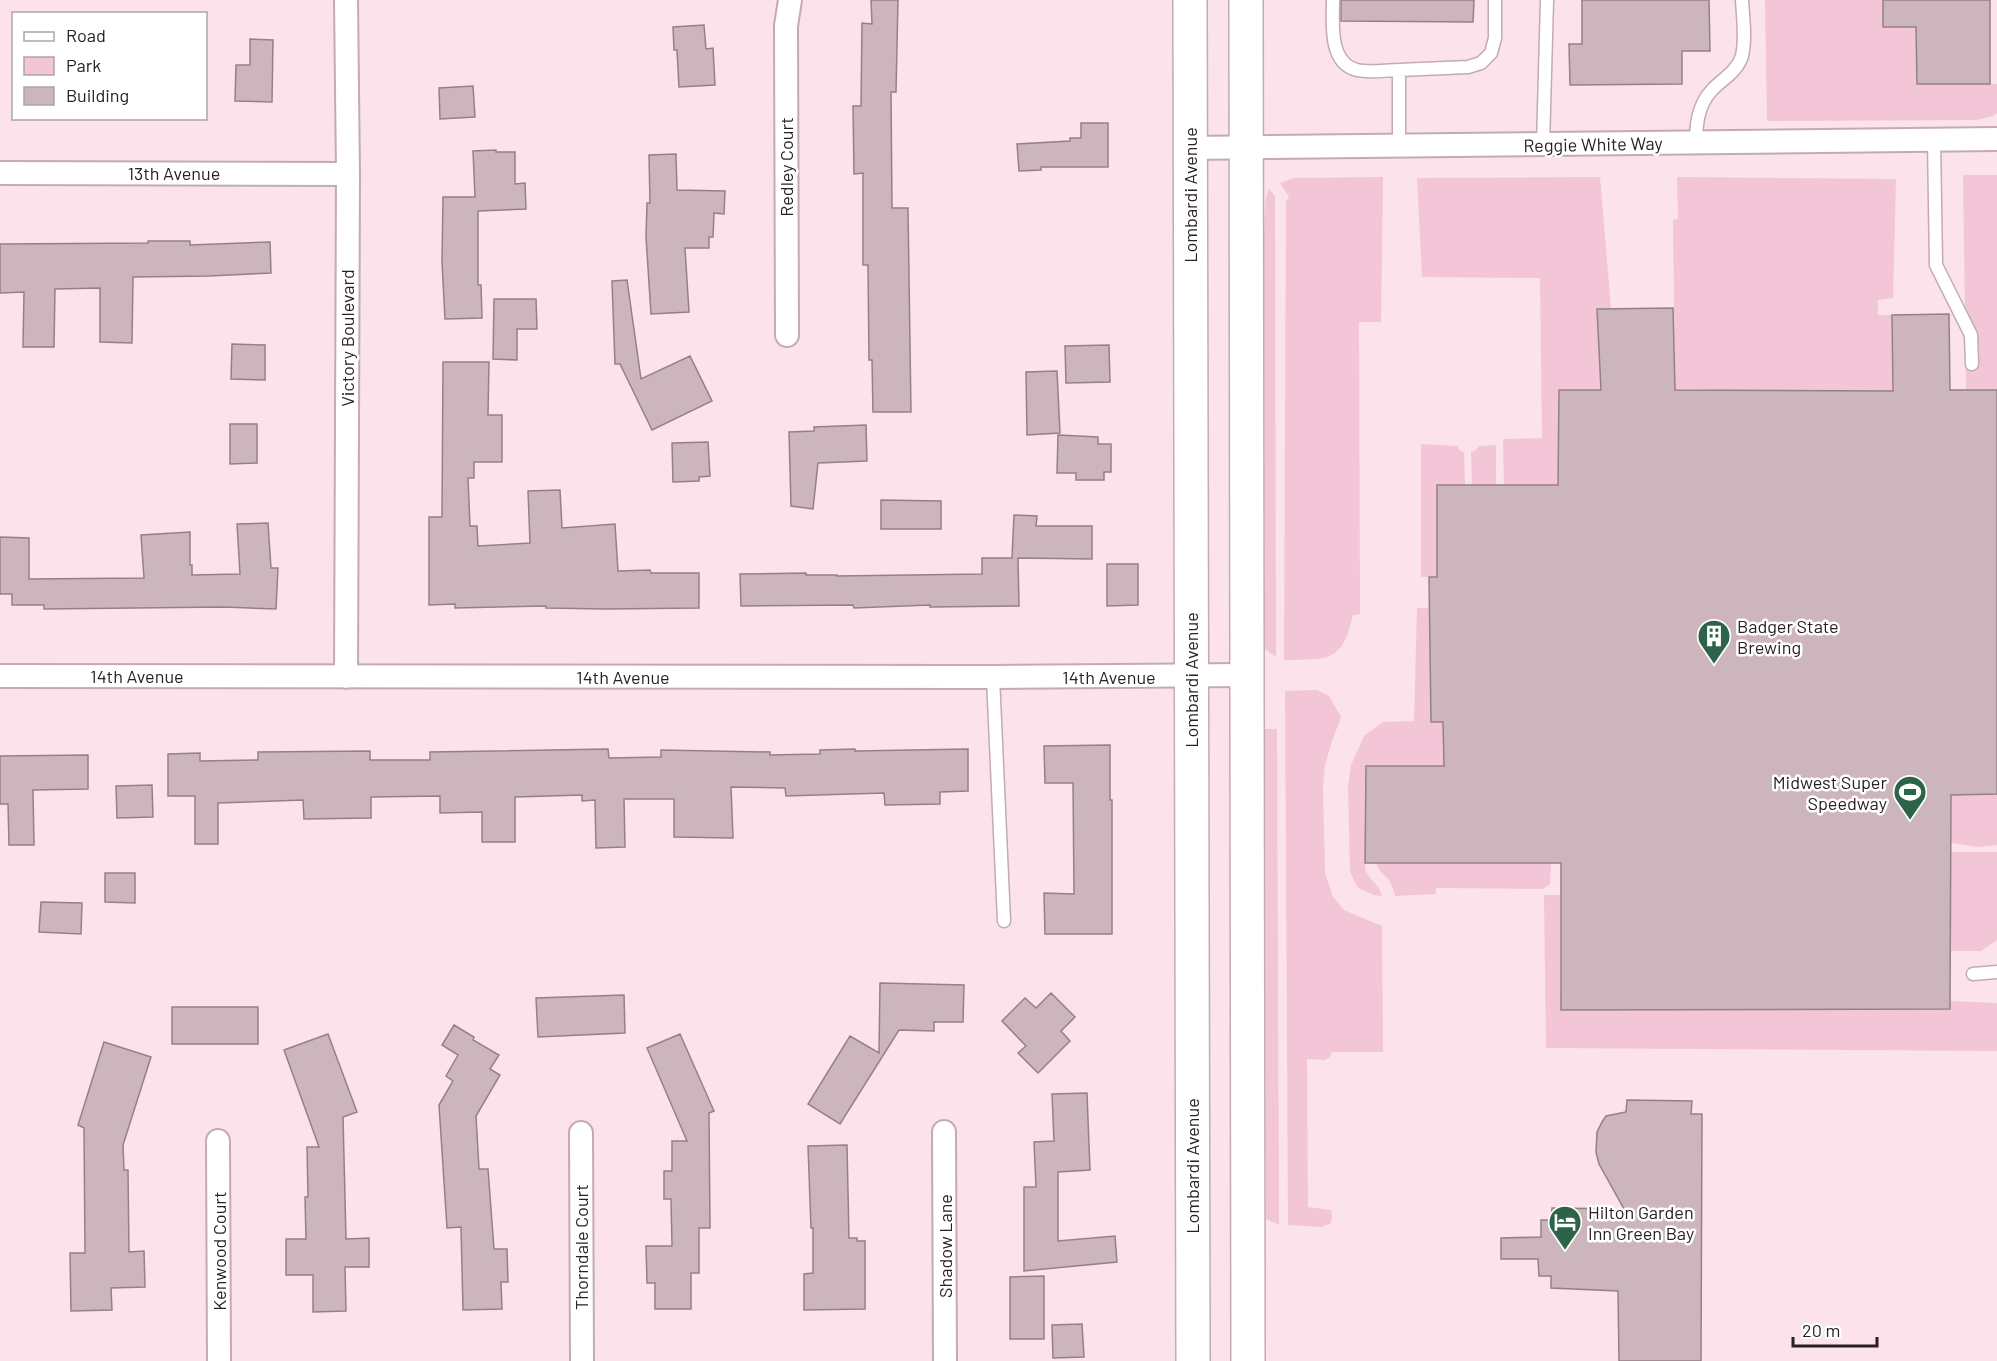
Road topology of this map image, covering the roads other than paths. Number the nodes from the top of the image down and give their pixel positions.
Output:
1 (346, 0) edge
2 (790, 0) edge
3 (1190, 0) edge
4 (1246, 0) edge
5 (1333, 0) edge
6 (1495, 0) edge
7 (1547, 0) edge
8 (1742, 0) edge
9 (1399, 70) junction
10 (1997, 139) edge
11 (1934, 140) junction
12 (1696, 143) junction
13 (1543, 144) junction
14 (1399, 146) junction
15 (1190, 148) junction
16 (1246, 148) junction
17 (0, 173) edge
18 (348, 174) junction
19 (787, 335) dead end
20 (1972, 364) dead end
21 (1246, 675) junction
22 (0, 676) edge
23 (1191, 676) junction
24 (346, 677) junction
25 (993, 677) junction
26 (1004, 921) dead end
27 (1997, 972) edge
28 (1973, 974) dead end
29 (944, 1132) dead end
30 (581, 1133) dead end
31 (218, 1141) dead end
32 (219, 1361) edge
33 (582, 1361) edge
34 (945, 1361) edge
35 (1193, 1361) edge
36 (1248, 1361) edge

1 - 18 street, Victory Boulevard
2 - 19 street, Redley Court
3 - 15 main road, Lombardi Avenue
4 - 16 main road
5 - 9 lane
6 - 9 lane
7 - 13 lane
8 - 12 lane
9 - 14 lane
10 - 11 street, Reggie White Way
11 - 12 street, Reggie White Way
11 - 20 lane
12 - 13 street, Reggie White Way
13 - 14 street, Reggie White Way
14 - 16 street, Reggie White Way
15 - 16 street, Reggie White Way
15 - 23 main road, Lombardi Avenue
16 - 21 main road
17 - 18 street, 13th Avenue
18 - 24 street, Victory Boulevard
21 - 23 street, 14th Avenue
21 - 36 main road
22 - 24 street, 14th Avenue
23 - 25 street, 14th Avenue
23 - 35 main road, Lombardi Avenue
24 - 25 street, 14th Avenue
25 - 26 lane
27 - 28 lane
29 - 34 street, Shadow Lane
30 - 33 street, Thorndale Court
31 - 32 street, Kenwood Court

